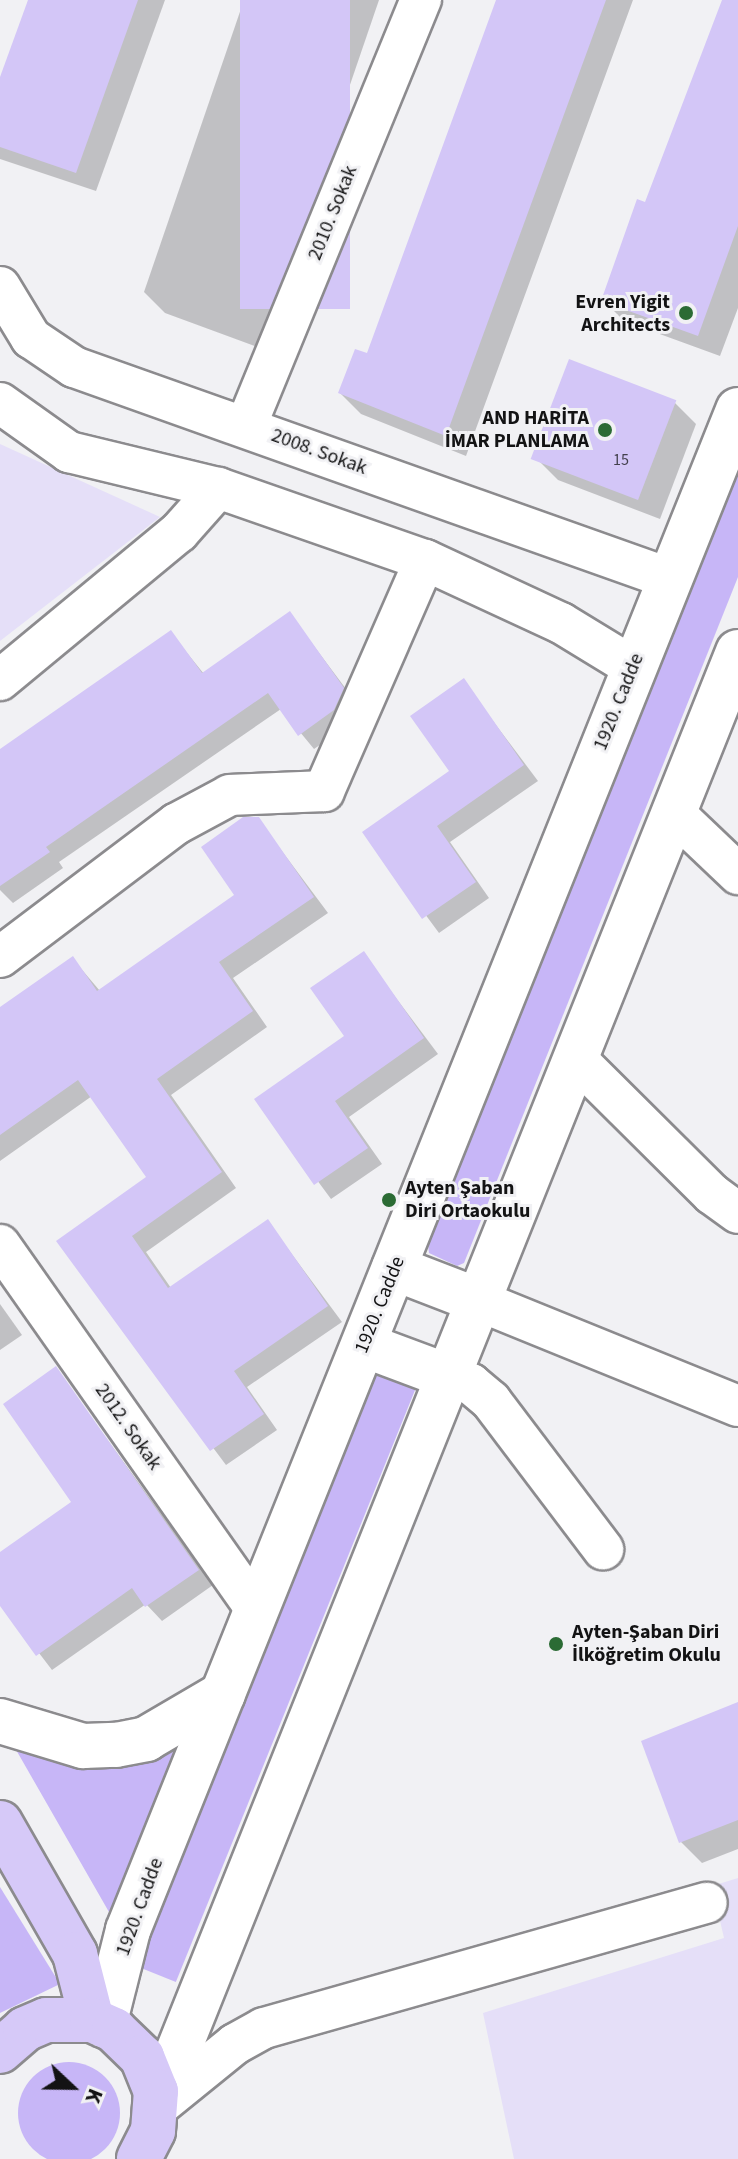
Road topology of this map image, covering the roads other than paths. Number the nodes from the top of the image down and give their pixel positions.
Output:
1 (421, 0) edge
2 (0, 287) edge
3 (0, 403) edge
4 (738, 410) edge
5 (246, 426) junction
6 (218, 488) junction
7 (425, 560) junction
8 (668, 578) junction
9 (738, 652) edge
10 (633, 667) junction
11 (0, 680) edge
12 (673, 812) junction
13 (738, 874) edge
14 (0, 957) edge
15 (575, 1058) junction
16 (738, 1213) edge
17 (0, 1245) edge
18 (394, 1268) junction
19 (477, 1300) junction
20 (364, 1345) junction
21 (447, 1376) junction
22 (738, 1406) edge
23 (603, 1549) dead end
24 (257, 1610) junction
25 (223, 1694) junction
26 (0, 1721) edge
27 (0, 1823) edge
28 (707, 1903) dead end
29 (98, 2023) junction
30 (0, 2051) edge
31 (157, 2109) junction
32 (139, 2159) edge
33 (180, 2159) edge

1 - 5 street, 2010. Sokak
2 - 5 street, 2008. Sokak
3 - 6 street
4 - 8 main road, 1920. Cadde
5 - 8 street, 2008. Sokak
6 - 7 street
6 - 11 street
7 - 10 street
7 - 14 street
8 - 10 main road, 1920. Cadde
9 - 12 main road
10 - 18 main road, 1920. Cadde
12 - 13 street
12 - 15 main road
15 - 16 street
15 - 19 main road
17 - 24 street, 2012. Sokak
18 - 19 main road
18 - 20 main road, 1920. Cadde
19 - 21 main road
19 - 22 street
20 - 21 main road
20 - 24 main road, 1920. Cadde
21 - 23 street
21 - 31 main road
24 - 25 main road, 1920. Cadde
25 - 26 main road
25 - 29 main road, 1920. Cadde
27 - 29 main road
28 - 31 street
29 - 30 main road
29 - 31 main road
31 - 32 main road
31 - 33 main road

